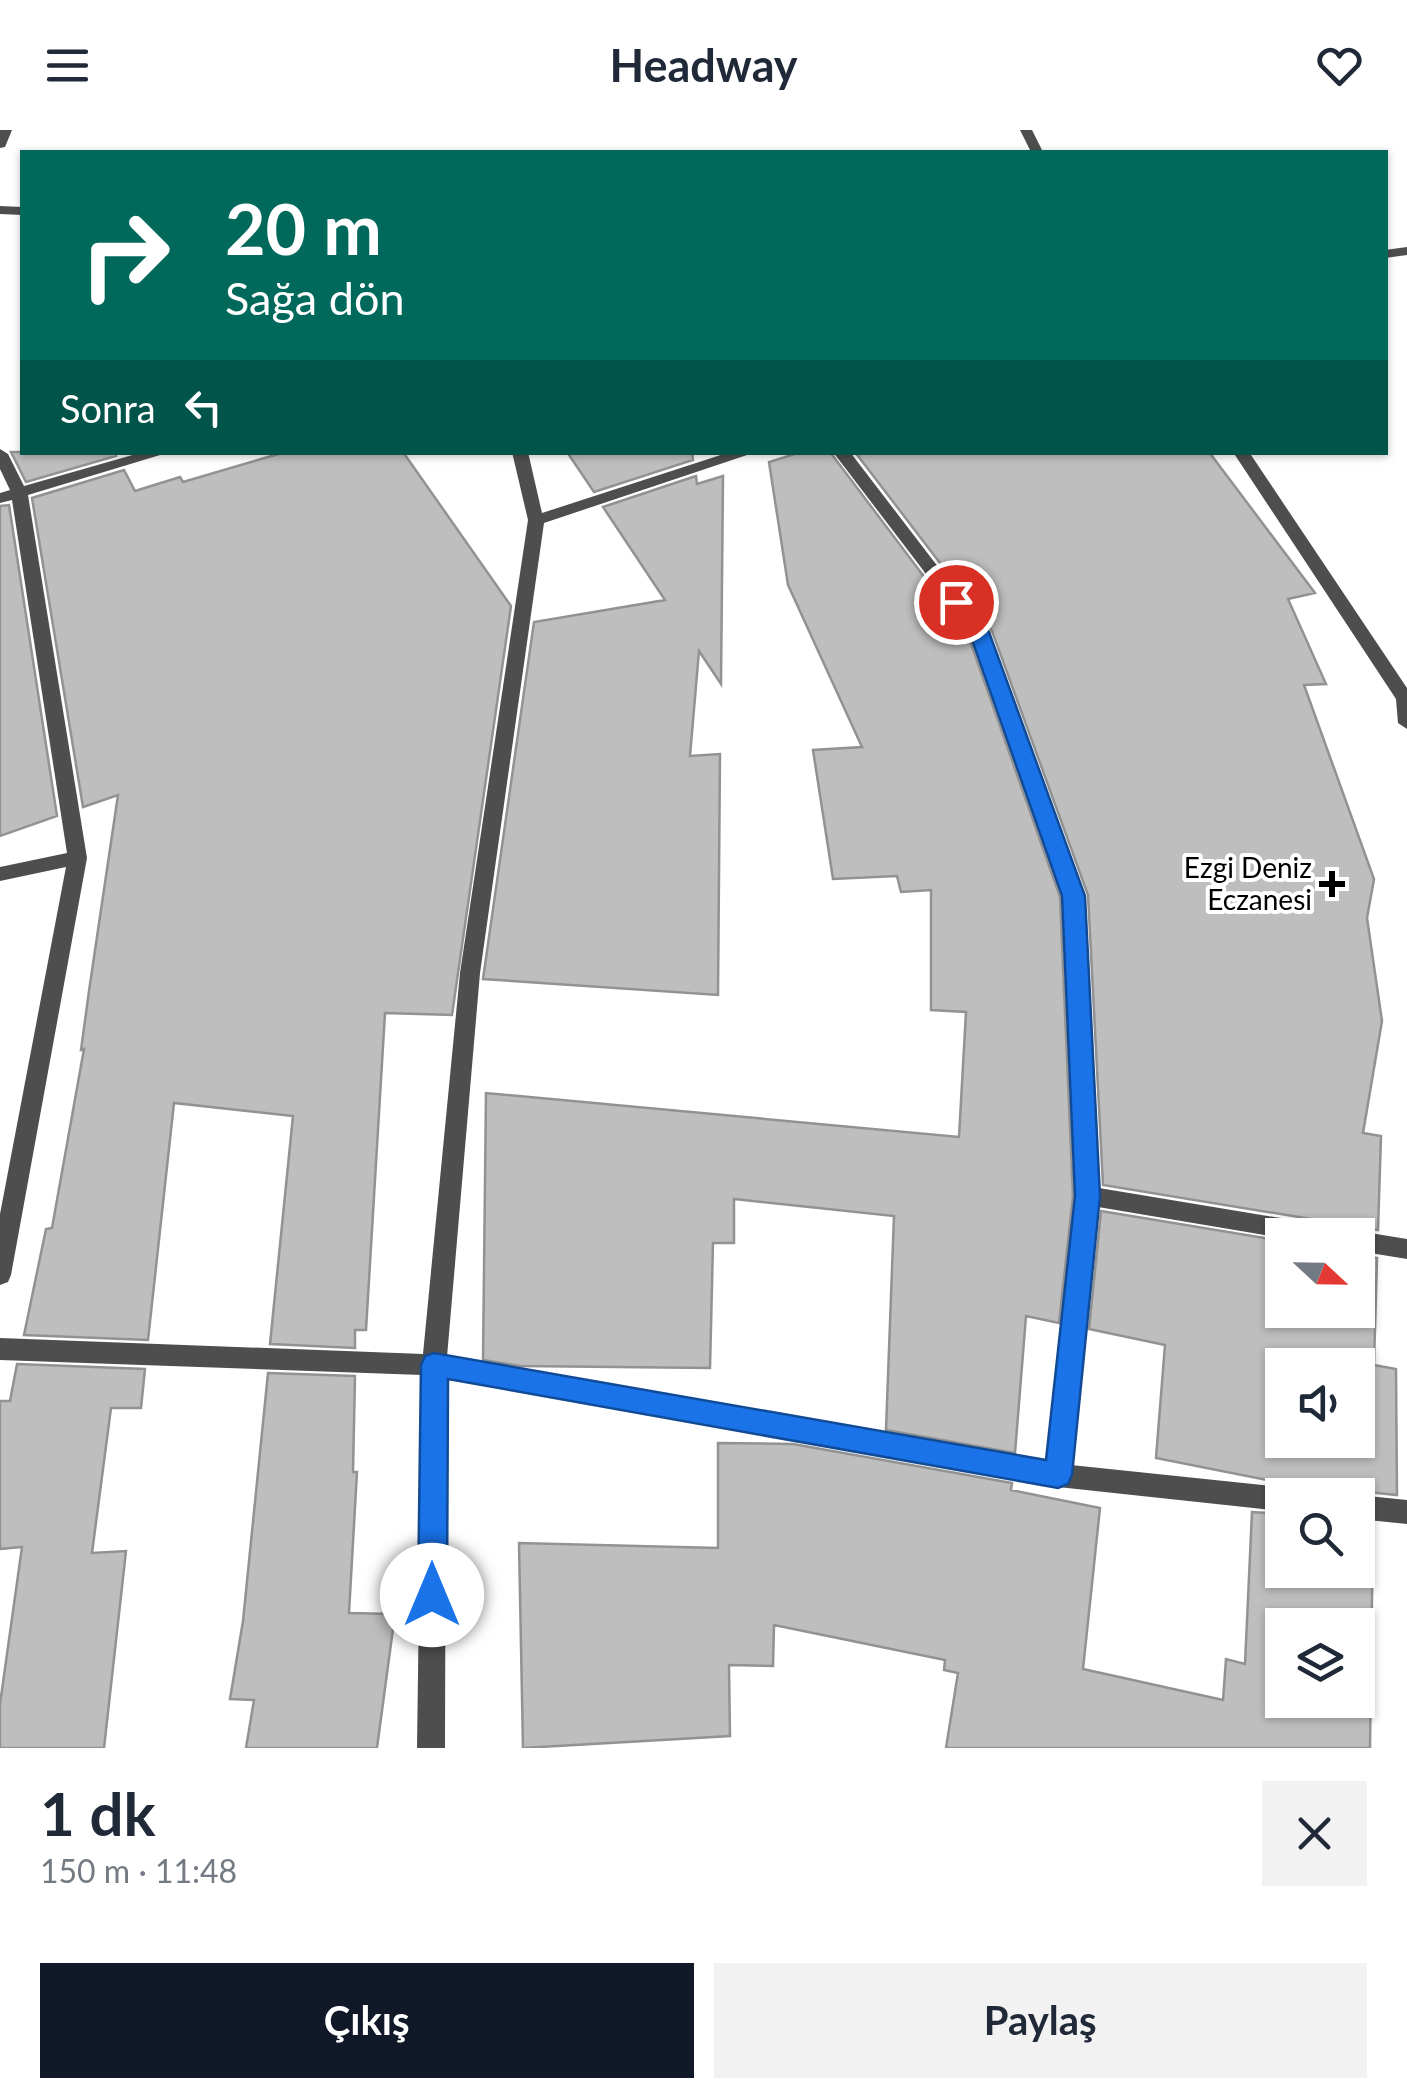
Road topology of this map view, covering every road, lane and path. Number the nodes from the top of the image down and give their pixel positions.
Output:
1 (6, 130) edge
2 (0, 144) edge
3 (0, 454) edge
4 (151, 455) edge
5 (521, 455) edge
6 (739, 455) edge
7 (843, 455) edge
8 (1243, 455) edge
9 (9, 494) edge
10 (536, 520) junction
11 (1406, 699) edge
12 (1407, 722) edge
13 (77, 858) junction
14 (0, 874) edge
15 (1088, 1196) junction
16 (1265, 1226) edge
17 (1375, 1244) edge
18 (1407, 1249) edge
19 (0, 1275) edge
20 (0, 1349) edge
21 (434, 1365) junction
22 (1058, 1475) junction
23 (1265, 1497) edge
24 (1375, 1509) edge
25 (1407, 1512) edge
26 (431, 1748) edge

1 - 2 street
3 - 9 street
4 - 9 street
5 - 10 street
6 - 10 street
7 - 15 street
8 - 11 street
9 - 13 street
10 - 21 street
11 - 12 street
13 - 14 street
13 - 19 street
15 - 16 street
15 - 22 street
17 - 18 street
20 - 21 street
21 - 22 street
21 - 26 street
22 - 23 street
24 - 25 street

